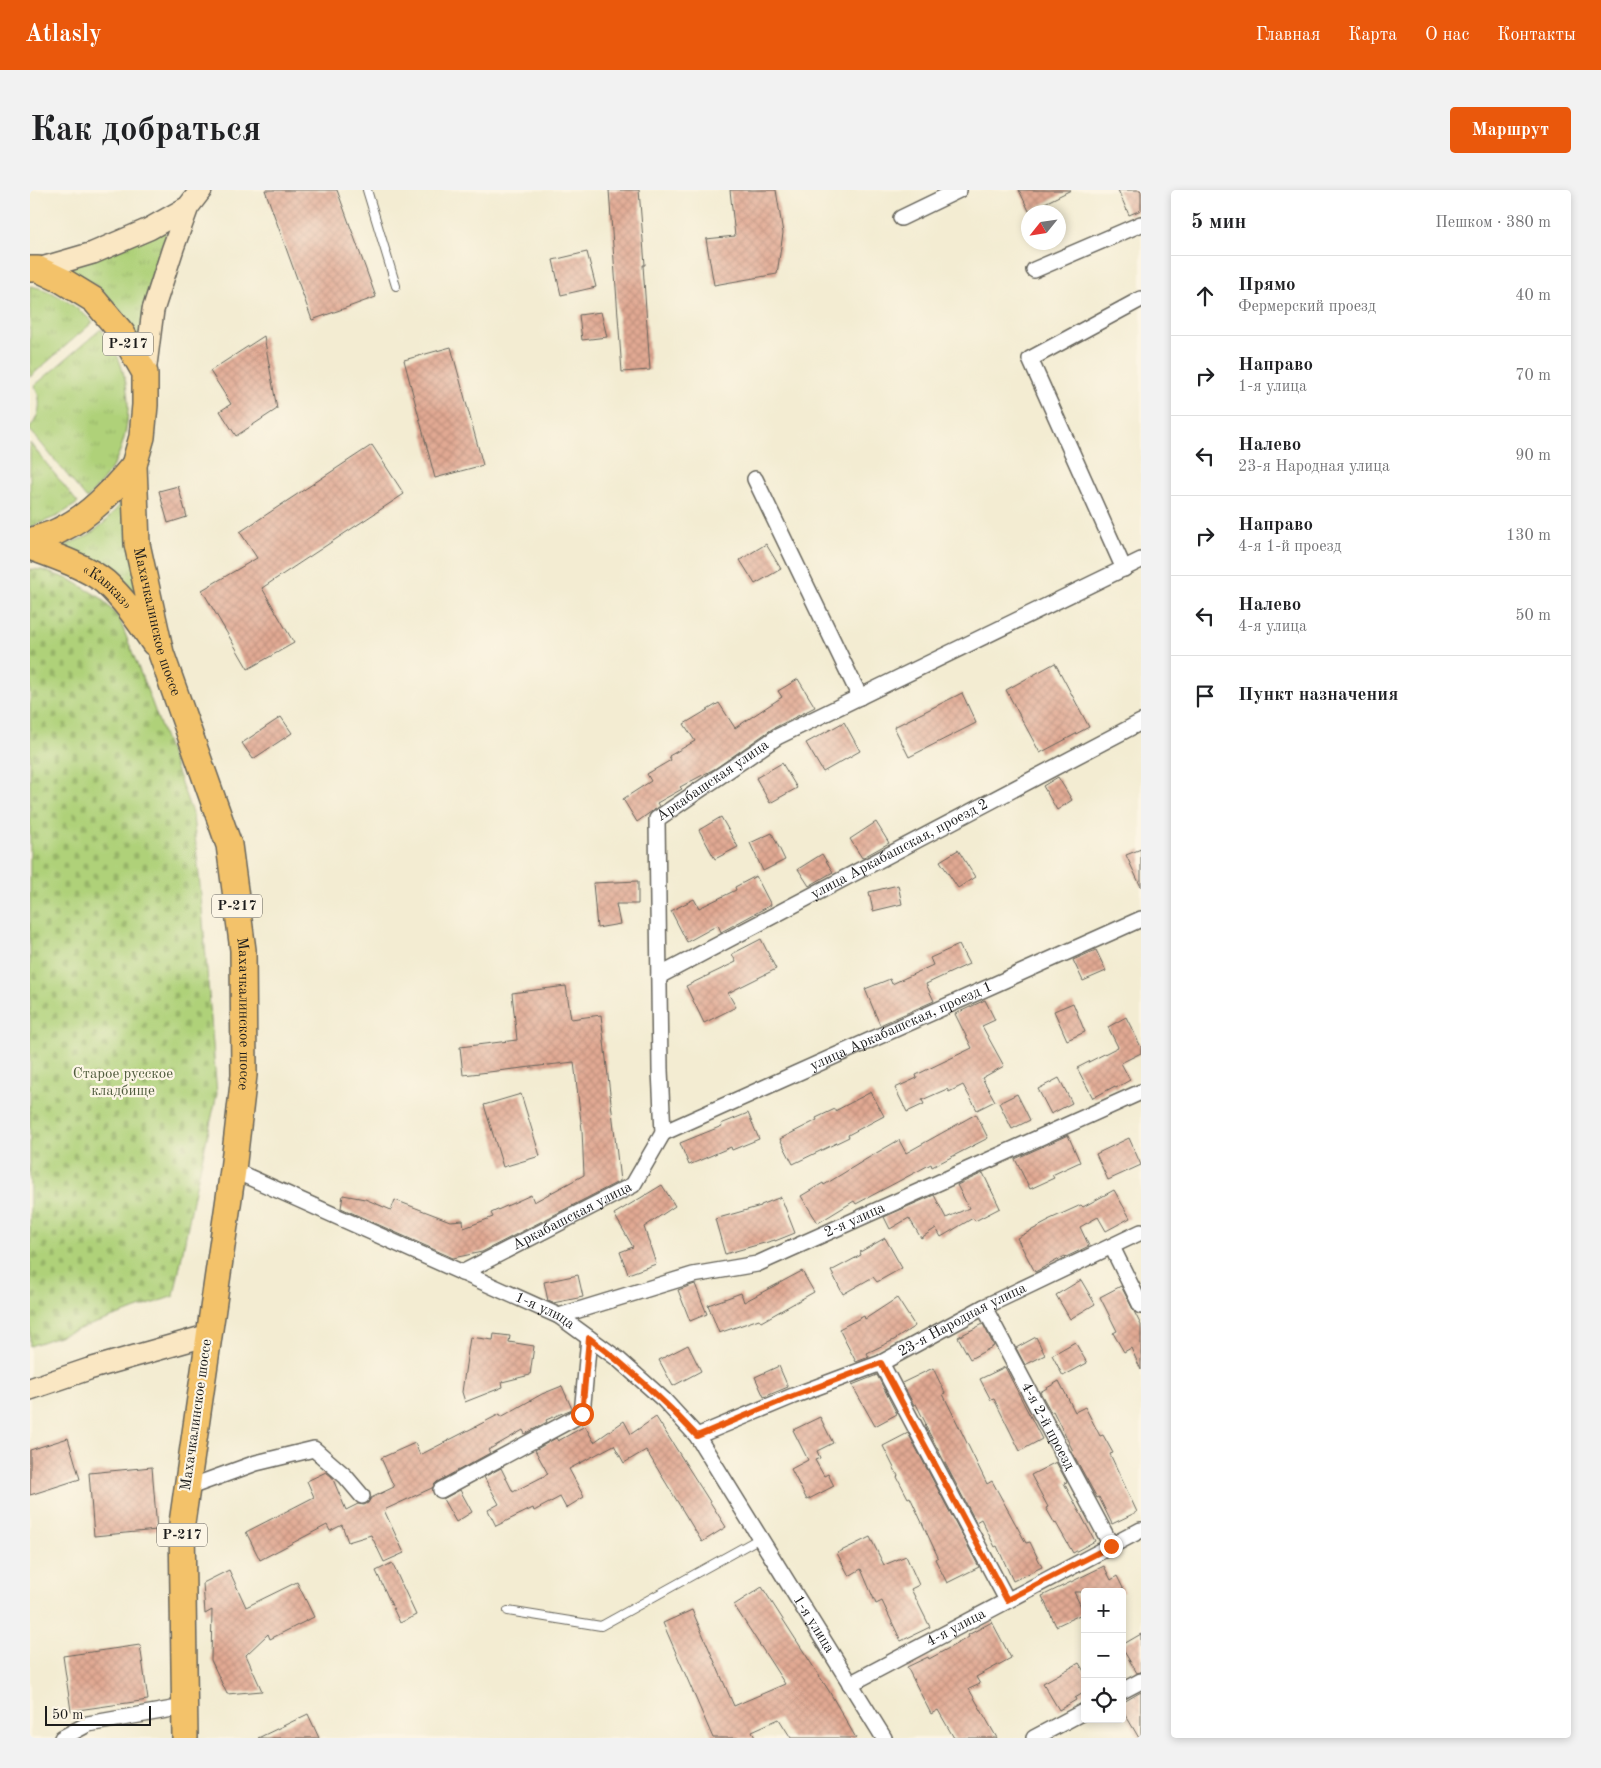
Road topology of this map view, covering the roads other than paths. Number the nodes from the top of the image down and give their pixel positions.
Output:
1 (201, 190) edge
2 (367, 190) edge
3 (959, 190) edge
4 (188, 207) junction
5 (901, 218) dead end
6 (1141, 224) edge
7 (34, 269) edge
8 (1034, 270) dead end
9 (396, 286) dead end
10 (1141, 299) edge
11 (145, 373) junction
12 (134, 465) junction
13 (755, 479) dead end
14 (30, 540) edge
15 (30, 547) edge
16 (1141, 560) edge
17 (1124, 569) junction
18 (161, 653) junction
19 (860, 697) junction
20 (1141, 722) edge
21 (1141, 920) edge
22 (659, 976) junction
23 (1141, 1092) edge
24 (663, 1133) junction
25 (233, 1170) junction
26 (1141, 1232) edge
27 (1112, 1247) junction
28 (462, 1273) junction
29 (1141, 1306) edge
30 (984, 1308) junction
31 (559, 1316) junction
32 (209, 1335) junction
33 (589, 1338) junction
34 (881, 1363) junction
35 (30, 1389) edge
36 (697, 1436) junction
37 (187, 1488) junction
38 (442, 1490) dead end
39 (362, 1496) dead end
40 (1141, 1530) edge
41 (760, 1538) junction
42 (1111, 1546) junction
43 (1007, 1600) junction
44 (508, 1611) dead end
45 (1141, 1681) edge
46 (850, 1684) junction
47 (1126, 1689) edge
48 (184, 1707) junction
49 (1081, 1713) edge
50 (62, 1738) edge
51 (185, 1738) edge
52 (884, 1738) edge
53 (1034, 1738) edge

1 - 4 main road
2 - 9 lane
3 - 5 street
4 - 7 main road, Р-217
4 - 11 main road, Р-217
6 - 8 street
7 - 11 highway, Махачкалинское шоссе / Р-217
10 - 17 street
11 - 12 highway, Махачкалинское шоссе / Р-217
12 - 14 highway, Р-217
12 - 18 highway, Махачкалинское шоссе / Р-217
13 - 19 street
15 - 18 highway, «Кавказ» / Р-217
16 - 17 street, Аркабашская улица
17 - 19 street, Аркабашская улица
18 - 25 highway, Махачкалинское шоссе / Р-217
19 - 22 street, Аркабашская улица
20 - 22 street, улица Аркабашская, проезд 2
21 - 24 street, улица Аркабашская, проезд 1
22 - 24 street, Аркабашская улица
23 - 31 street, 2-я улица
24 - 28 street, Аркабашская улица
25 - 28 street, 1-я улица
25 - 32 highway, Махачкалинское шоссе / Р-217
26 - 27 street, 23-я Народная улица
27 - 29 street
27 - 30 street, 23-я Народная улица
28 - 31 street, 1-я улица
30 - 34 street, 23-я Народная улица
30 - 42 street, 4-я 2-й проезд
31 - 33 street, 1-я улица
32 - 35 main road
32 - 37 highway, Махачкалинское шоссе / Р-217
33 - 36 street, 1-я улица
33 - 38 street
34 - 36 street, 23-я Народная улица
34 - 43 street
36 - 41 street, 1-я улица
37 - 39 street
37 - 48 highway, Махачкалинское шоссе / Р-217
40 - 42 street, 4-я улица
41 - 44 lane
41 - 46 street, 1-я улица
42 - 43 street, 4-я улица
43 - 46 street, 4-я улица
45 - 47 street
46 - 52 street, 1-я улица
48 - 50 street
48 - 51 highway, Махачкалинское шоссе / Р-217
49 - 53 street

